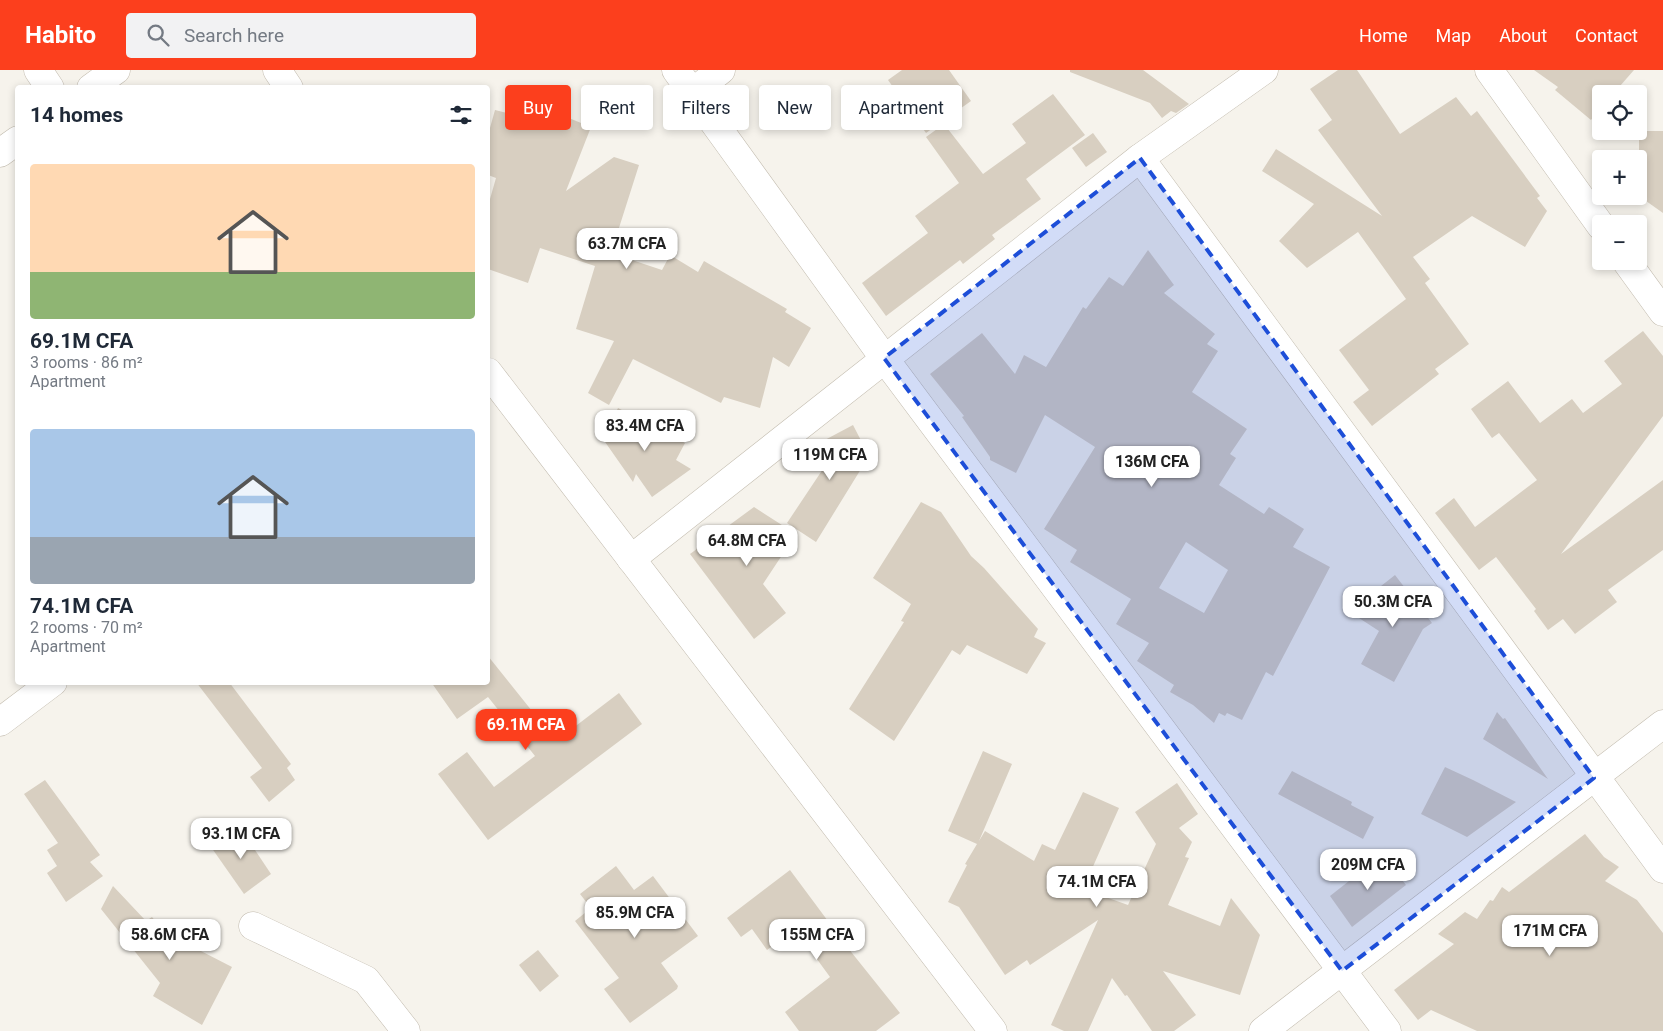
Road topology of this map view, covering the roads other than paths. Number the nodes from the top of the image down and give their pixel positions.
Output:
1 (38, 70) edge
2 (116, 70) edge
3 (277, 70) edge
4 (676, 70) edge
5 (721, 70) edge
6 (1264, 70) edge
7 (1489, 70) edge
8 (48, 85) edge
9 (95, 85) edge
10 (287, 85) edge
11 (688, 85) edge
12 (702, 85) edge
13 (720, 130) edge
14 (15, 142) edge
15 (0, 153) edge
16 (1140, 158) junction
17 (1593, 215) edge
18 (1633, 270) edge
19 (1663, 312) edge
20 (884, 358) junction
21 (490, 375) edge
22 (631, 559) junction
23 (49, 685) edge
24 (0, 722) edge
25 (1663, 724) edge
26 (1594, 778) junction
27 (1663, 869) edge
28 (252, 926) dead end
29 (1342, 971) junction
30 (406, 1031) edge
31 (993, 1031) edge
32 (1263, 1031) edge
33 (1387, 1031) edge

1 - 8 street
2 - 9 street
3 - 10 street
4 - 11 street
5 - 12 street
6 - 16 street
7 - 17 street
13 - 20 street
14 - 15 street
16 - 20 street
16 - 26 street
18 - 19 street
20 - 22 street
20 - 29 street
21 - 22 street
22 - 31 street
23 - 24 street
25 - 26 street
26 - 27 street
26 - 29 street
28 - 30 street
29 - 32 street
29 - 33 street

